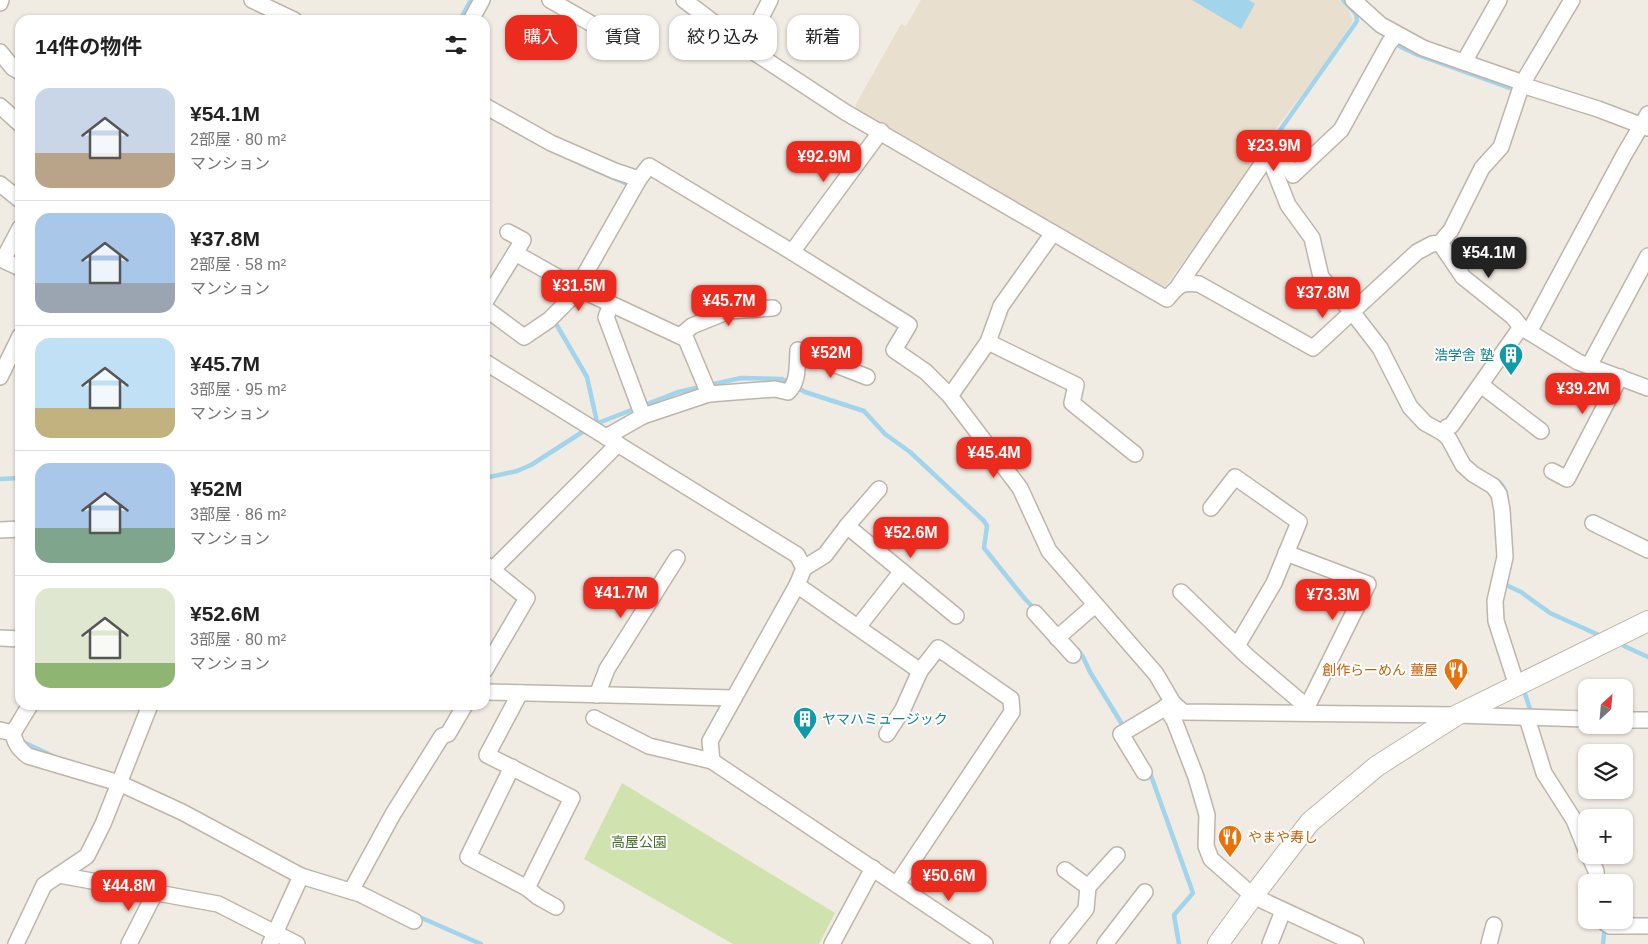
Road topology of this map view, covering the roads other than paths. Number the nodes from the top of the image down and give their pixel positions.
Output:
1 (482, 0) edge
2 (550, 0) edge
3 (684, 0) edge
4 (770, 0) edge
5 (1353, 0) edge
6 (1499, 0) edge
7 (1572, 0) edge
8 (258, 9) edge
9 (278, 15) edge
10 (474, 15) edge
11 (704, 15) edge
12 (762, 15) edge
13 (587, 21) edge
14 (1393, 38) junction
15 (0, 52) edge
16 (766, 60) edge
17 (1464, 62) junction
18 (15, 70) edge
19 (1521, 88) junction
20 (0, 106) edge
21 (490, 109) edge
22 (15, 120) edge
23 (1643, 125) edge
24 (880, 131) junction
25 (1269, 157) junction
26 (0, 184) edge
27 (636, 184) junction
28 (15, 196) edge
29 (508, 232) dead end
30 (1053, 233) junction
31 (15, 237) edge
32 (1440, 243) junction
33 (792, 252) junction
34 (514, 253) junction
35 (1648, 256) edge
36 (15, 266) edge
37 (1179, 285) junction
38 (580, 289) junction
39 (490, 294) edge
40 (611, 304) junction
41 (773, 308) dead end
42 (1353, 312) junction
43 (490, 314) edge
44 (1525, 329) junction
45 (680, 336) junction
46 (988, 342) junction
47 (15, 346) edge
48 (490, 365) edge
49 (1589, 366) junction
50 (0, 377) edge
51 (867, 377) dead end
52 (1620, 377) junction
53 (1481, 385) junction
54 (1648, 388) edge
55 (707, 389) junction
56 (950, 396) junction
57 (641, 410) junction
58 (1541, 431) dead end
59 (1443, 433) junction
60 (612, 441) junction
61 (1135, 454) dead end
62 (1552, 471) dead end
63 (879, 489) dead end
64 (1211, 508) dead end
65 (1593, 523) dead end
66 (847, 526) junction
67 (15, 529) edge
68 (0, 530) edge
69 (1648, 550) edge
70 (1286, 553) junction
71 (677, 558) dead end
72 (490, 565) edge
73 (804, 568) junction
74 (490, 569) edge
75 (902, 571) junction
76 (797, 585) junction
77 (1181, 592) dead end
78 (1095, 605) junction
79 (1035, 613) dead end
80 (956, 616) dead end
81 (1648, 621) edge
82 (858, 628) junction
83 (1061, 635) junction
84 (0, 638) edge
85 (15, 639) edge
86 (1237, 646) junction
87 (1073, 656) dead end
88 (490, 661) edge
89 (920, 671) junction
90 (1517, 686) junction
91 (490, 692) edge
92 (520, 693) junction
93 (597, 695) junction
94 (734, 698) junction
95 (1169, 705) junction
96 (27, 710) edge
97 (148, 710) edge
98 (461, 710) edge
99 (1308, 710) junction
100 (1457, 715) junction
101 (594, 718) dead end
102 (1527, 718) junction
103 (1578, 719) edge
104 (1633, 720) edge
105 (1648, 720) edge
106 (887, 734) dead end
107 (10, 736) edge
108 (712, 760) junction
109 (512, 767) junction
110 (1144, 772) dead end
111 (121, 779) junction
112 (1578, 830) edge
113 (1117, 855) dead end
114 (873, 868) junction
115 (1065, 870) dead end
116 (59, 875) junction
117 (300, 876) junction
118 (897, 884) junction
119 (1088, 887) junction
120 (353, 888) junction
121 (527, 888) junction
122 (1145, 892) dead end
123 (155, 893) junction
124 (1252, 896) junction
125 (556, 907) dead end
126 (1283, 911) junction
127 (414, 921) dead end
128 (1494, 925) dead end
129 (1633, 925) edge
130 (1648, 926) edge
131 (273, 939) edge
132 (16, 944) edge
133 (129, 944) edge
134 (297, 944) edge
135 (832, 944) edge
136 (985, 944) edge
137 (1058, 944) edge
138 (1105, 944) edge
139 (1218, 944) edge
140 (1270, 944) edge
141 (1356, 944) edge
142 (1489, 944) edge

1 - 10 street
2 - 13 street
3 - 11 street
4 - 12 street
5 - 14 street
6 - 17 street
7 - 19 street
8 - 9 street
14 - 17 street
14 - 25 street
15 - 18 street
16 - 24 street
17 - 19 street
19 - 23 street
19 - 32 street
20 - 22 street
21 - 27 street
23 - 44 street
24 - 30 street
24 - 33 street
25 - 37 street
25 - 42 street
26 - 28 street
27 - 33 street
27 - 38 street
29 - 34 street
30 - 37 street
30 - 46 street
31 - 36 street
32 - 42 street
32 - 44 street
33 - 56 street
34 - 38 street
34 - 39 street
35 - 49 street
37 - 42 street
38 - 40 street
38 - 43 street
40 - 45 street
40 - 57 street
41 - 45 street
42 - 59 street
44 - 49 street
44 - 53 street
45 - 55 street
46 - 56 street
46 - 61 street
47 - 50 street
48 - 60 street
49 - 52 street
51 - 55 street
52 - 54 street
52 - 62 street
53 - 58 street
53 - 59 street
55 - 57 street
56 - 78 street
57 - 60 street
59 - 90 street
60 - 72 street
60 - 73 street
63 - 66 street
64 - 70 street
65 - 69 street
66 - 73 street
66 - 75 street
67 - 68 street
70 - 86 street
70 - 99 street
71 - 93 street
73 - 76 street
74 - 88 street
75 - 80 street
75 - 82 street
76 - 82 street
76 - 94 street
77 - 86 street
78 - 83 street
78 - 95 street
79 - 83 street
81 - 90 street
82 - 89 street
83 - 87 street
84 - 85 street
86 - 99 street
89 - 106 street
89 - 118 street
90 - 100 street
91 - 92 street
92 - 93 street
92 - 109 street
93 - 94 street
94 - 108 street
95 - 99 street
95 - 110 street
95 - 124 street
96 - 107 street
97 - 111 street
98 - 120 street
99 - 100 street
100 - 102 street
100 - 124 street
101 - 108 street
102 - 103 street
102 - 112 street
104 - 105 street
107 - 111 street
108 - 114 street
109 - 121 street
109 - 121 street
111 - 116 street
111 - 117 street
113 - 119 street
114 - 118 street
114 - 135 street
115 - 119 street
116 - 123 street
116 - 132 street
117 - 120 street
117 - 131 street
118 - 136 street
119 - 137 street
120 - 127 street
121 - 125 street
122 - 138 street
123 - 131 street
123 - 133 street
124 - 126 street
124 - 139 street
126 - 140 street
126 - 141 street
128 - 142 street
129 - 130 street
131 - 134 street

